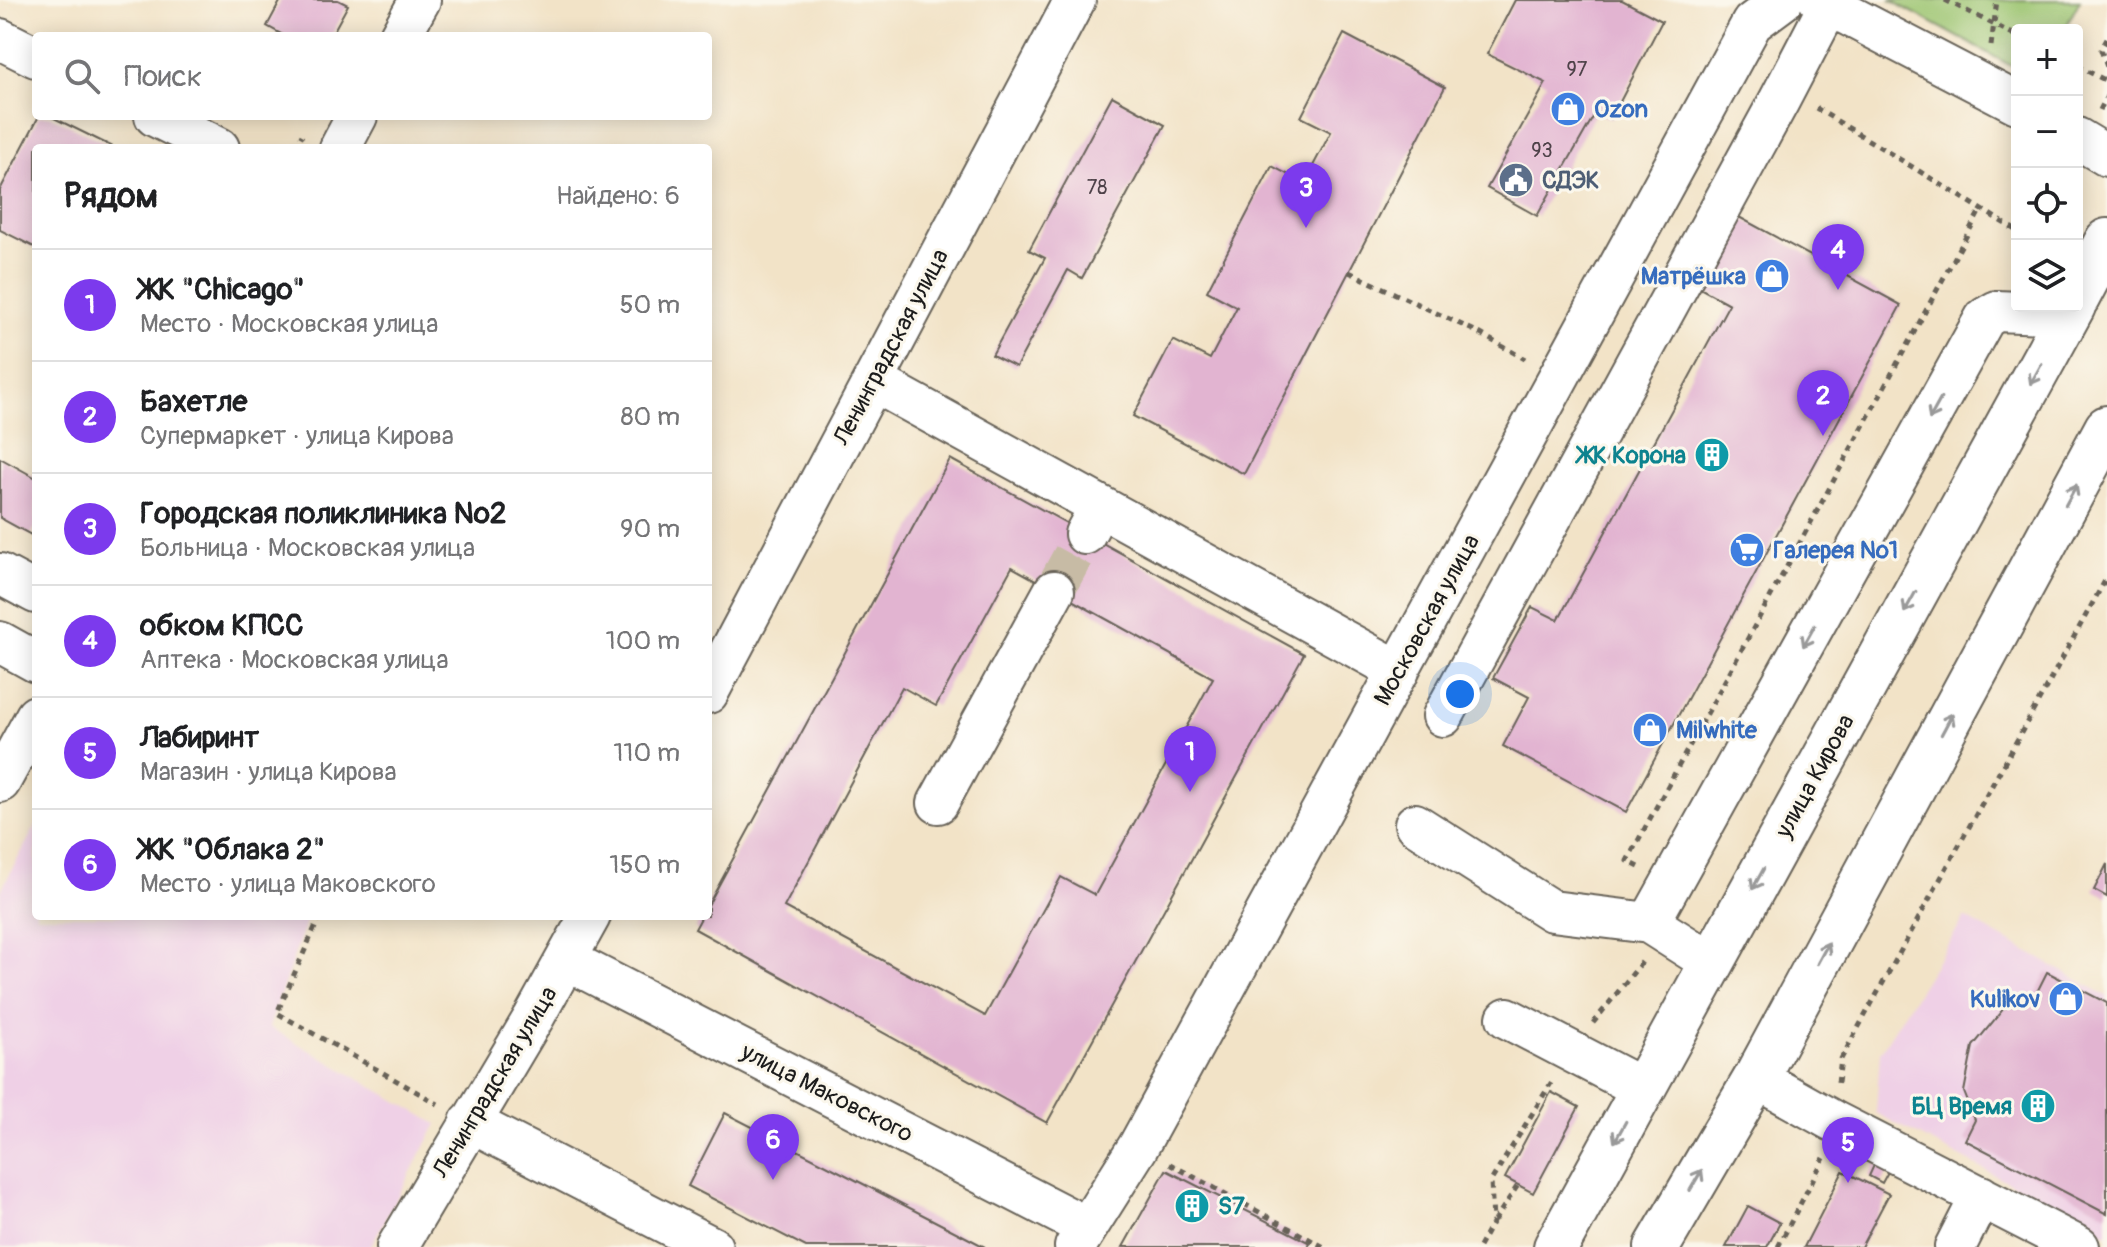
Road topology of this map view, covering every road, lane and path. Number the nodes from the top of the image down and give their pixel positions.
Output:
1 (420, 0) edge
2 (1075, 0) edge
3 (1783, 0) edge
4 (1945, 0) edge
5 (1824, 2) edge
6 (402, 32) edge
7 (2011, 33) edge
8 (0, 39) edge
9 (2107, 39) edge
10 (32, 55) edge
11 (2107, 67) edge
12 (2083, 69) edge
13 (2107, 81) edge
14 (1786, 89) junction
15 (2011, 102) edge
16 (163, 120) edge
17 (355, 120) edge
18 (2083, 142) edge
19 (211, 144) edge
20 (342, 144) edge
21 (2107, 156) edge
22 (1981, 209) junction
23 (2011, 227) edge
24 (2107, 241) edge
25 (1349, 272) dead end
26 (2083, 287) edge
27 (2011, 310) edge
28 (2070, 312) edge
29 (1529, 361) dead end
30 (873, 381) junction
31 (2107, 428) edge
32 (0, 574) edge
33 (2107, 577) edge
34 (32, 591) edge
35 (1054, 591) tunnel mouth
36 (0, 642) edge
37 (32, 660) edge
38 (1399, 671) junction
39 (712, 685) edge
40 (1443, 716) dead end
41 (32, 723) edge
42 (0, 782) edge
43 (938, 803) dead end
44 (1415, 824) dead end
45 (1672, 884) junction
46 (318, 920) edge
47 (588, 920) edge
48 (1649, 923) junction
49 (567, 960) junction
50 (1712, 963) junction
51 (1507, 1018) dead end
52 (1756, 1078) junction
53 (1643, 1089) junction
54 (1833, 1121) junction
55 (470, 1122) junction
56 (1138, 1147) junction
57 (1518, 1185) dead end
58 (1981, 1196) junction
59 (1493, 1222) dead end
60 (1080, 1237) edge
61 (397, 1247) edge
62 (712, 1247) edge
63 (1324, 1247) edge
64 (1556, 1247) edge
65 (1657, 1247) edge
66 (1778, 1247) edge
67 (1955, 1247) edge
68 (2079, 1247) edge

1 - 6 street
2 - 30 street, Ленинградская улица
3 - 38 street, Московская улица
4 - 7 path
5 - 14 street
5 - 15 street
8 - 10 street
9 - 11 path
12 - 13 path
14 - 22 path
14 - 40 street
16 - 19 street
17 - 20 street
18 - 21 street
22 - 23 path
22 - 45 path
24 - 26 main road, улица Кирова
25 - 29 path
27 -> 45 street
28 -> 50 main road, улица Кирова
30 - 38 street
30 - 39 street, Ленинградская улица
52 -> 31 main road
32 - 34 street
33 - 54 path
35 - 43 street
36 - 37 street
38 - 56 street, Московская улица
41 - 42 street
44 - 48 street
45 - 48 street
46 - 55 path
47 - 49 street, Ленинградская улица
48 - 50 street
49 - 55 street, Ленинградская улица
49 - 60 street, улица Маковского
50 - 53 main road, улица Кирова
51 - 53 street
52 - 54 street
65 -> 52 main road
53 -> 64 main road, улица Кирова
54 - 58 street
54 - 66 path
55 - 61 street, Ленинградская улица
55 - 62 street
56 - 60 street, Московская улица
56 - 63 path
57 - 59 path
58 - 67 street
58 - 68 street

